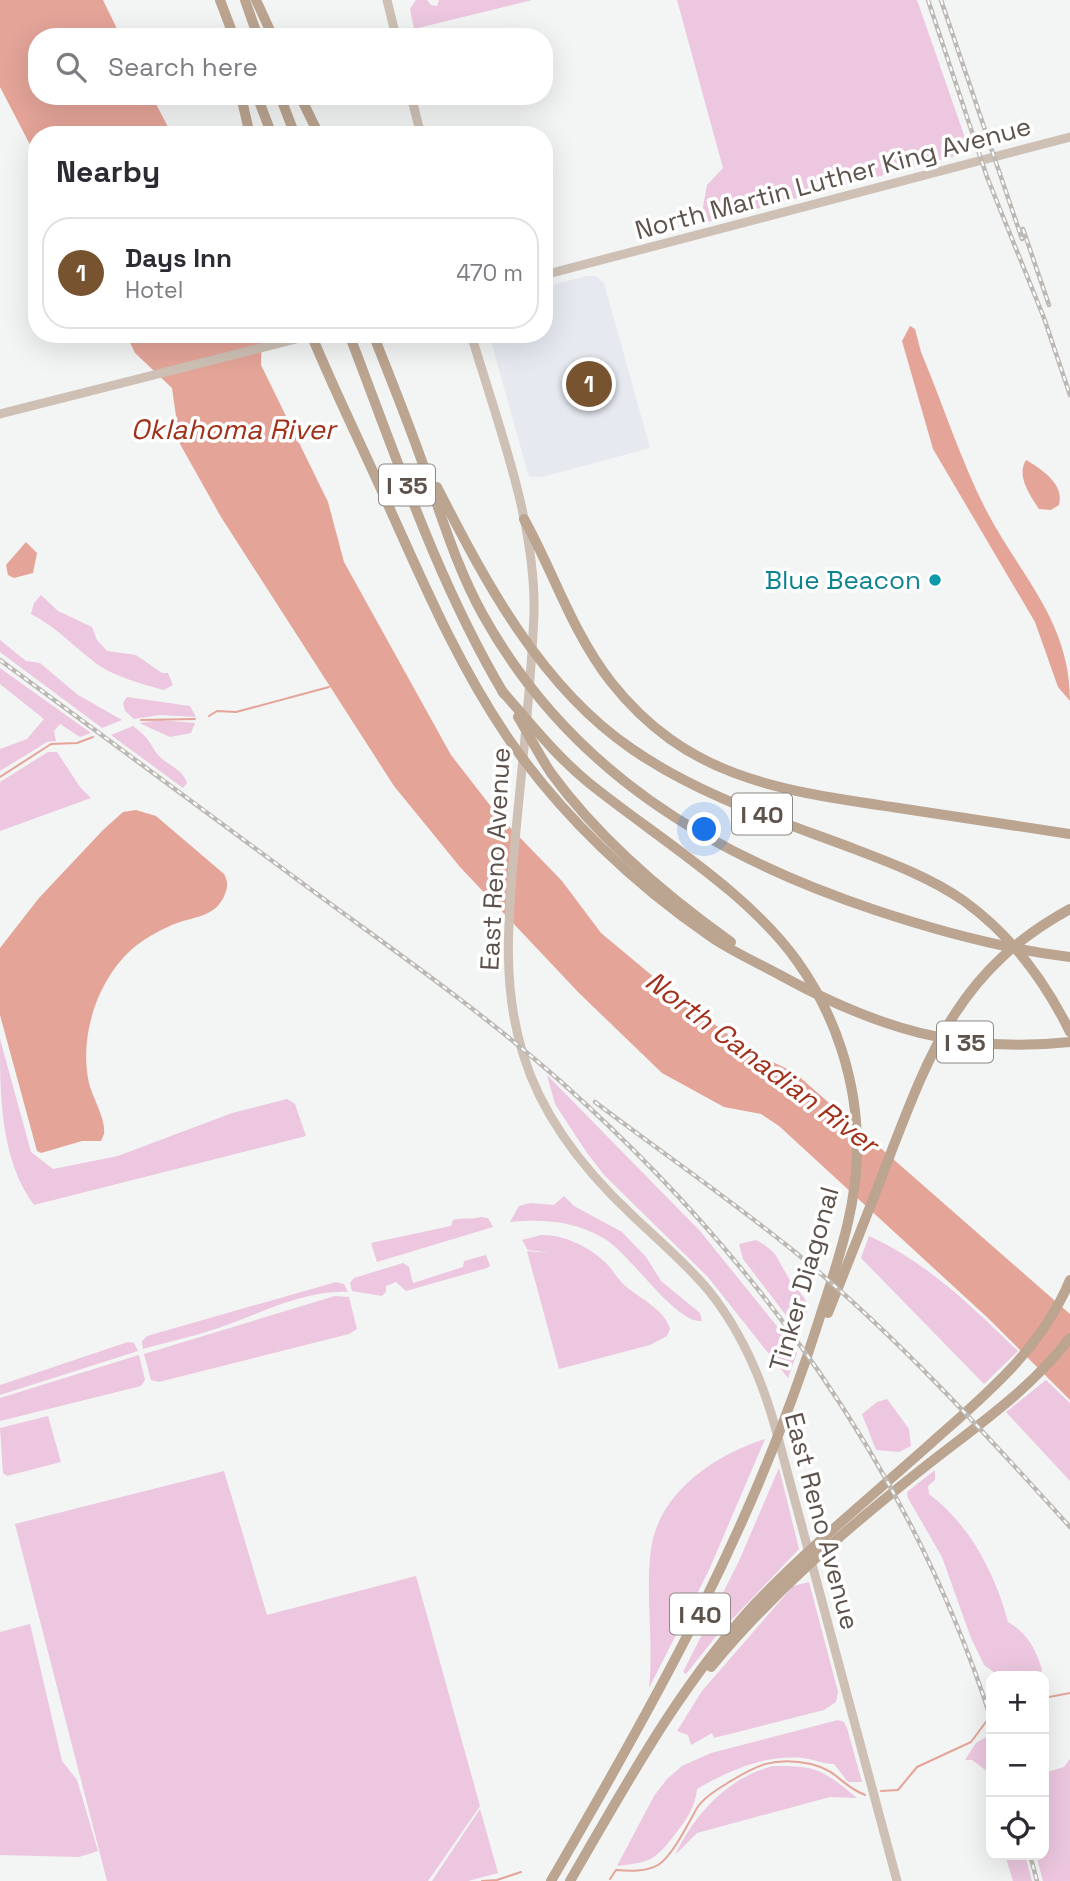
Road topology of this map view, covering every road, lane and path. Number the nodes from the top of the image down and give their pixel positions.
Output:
1 (220, 0) edge
2 (245, 0) edge
3 (256, 0) edge
4 (387, 0) edge
5 (226, 28) edge
6 (231, 28) edge
7 (255, 28) edge
8 (269, 28) edge
9 (394, 28) edge
10 (244, 105) edge
11 (260, 105) edge
12 (283, 105) edge
13 (304, 105) edge
14 (413, 105) edge
15 (248, 126) edge
16 (269, 126) edge
17 (292, 126) edge
18 (315, 126) edge
19 (419, 126) edge
20 (1070, 137) edge
21 (553, 273) edge
22 (284, 343) edge
23 (317, 343) edge
24 (352, 343) edge
25 (377, 343) edge
26 (474, 343) edge
27 (0, 414) edge
28 (417, 447) junction
29 (524, 519) junction
30 (502, 691) junction
31 (1070, 834) edge
32 (613, 850) junction
33 (1070, 909) edge
34 (1070, 957) edge
35 (1070, 1032) edge
36 (1070, 1042) edge
37 (1070, 1280) edge
38 (1070, 1338) edge
39 (800, 1380) junction
40 (788, 1577) junction
41 (551, 1881) edge
42 (570, 1881) edge
43 (897, 1881) edge

1 - 5 highway
1 - 6 highway
2 - 7 highway
3 - 8 highway
4 - 9 main road
10 - 15 highway
11 - 16 highway
12 - 17 highway
13 - 18 highway
14 - 19 main road
20 - 21 main road, North Martin Luther King Avenue
22 - 27 main road
23 - 32 highway
24 - 30 highway, I 35
25 - 28 highway, I 35
26 - 29 main road, East Reno Avenue
28 - 34 highway, I 35
28 - 35 highway, I 40
29 - 31 highway
29 - 43 main road, East Reno Avenue
30 - 32 highway, I 35
30 - 39 highway, Tinker Diagonal / I 40
32 - 36 highway, I 35
33 - 39 highway
37 - 40 highway
38 - 40 highway
39 - 41 highway, Tinker Diagonal / I 40
40 - 42 highway

